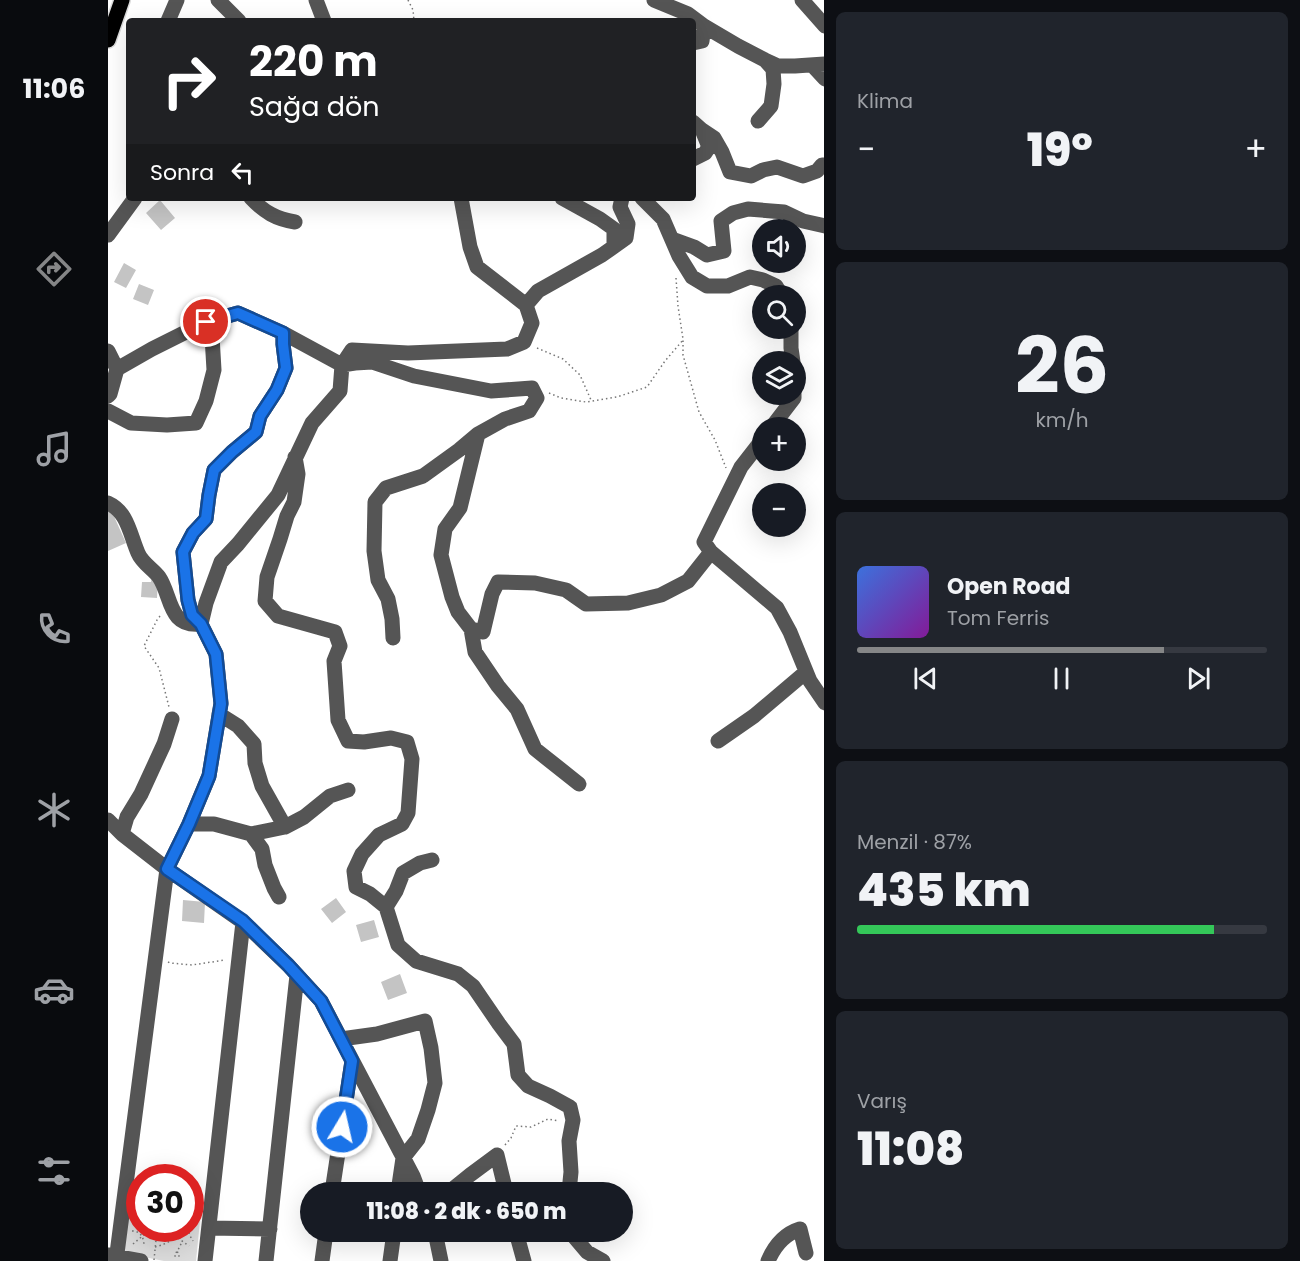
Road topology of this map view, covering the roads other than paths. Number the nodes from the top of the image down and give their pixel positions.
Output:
1 (123, 0) edge
2 (218, 0) edge
3 (316, 0) edge
4 (654, 0) edge
5 (802, 0) edge
6 (180, 1) edge
7 (170, 18) edge
8 (236, 18) edge
9 (323, 18) edge
10 (693, 18) edge
11 (696, 20) edge
12 (824, 25) edge
13 (704, 26) junction
14 (108, 40) edge
15 (696, 42) edge
16 (765, 60) junction
17 (818, 64) edge
18 (758, 121) dead end
19 (698, 126) edge
20 (696, 158) edge
21 (824, 165) edge
22 (133, 201) edge
23 (254, 201) edge
24 (462, 201) edge
25 (567, 201) edge
26 (621, 201) edge
27 (645, 201) edge
28 (295, 222) dead end
29 (824, 226) edge
30 (108, 235) edge
31 (672, 239) junction
32 (615, 246) junction
33 (774, 285) edge
34 (526, 305) junction
35 (206, 322) junction
36 (283, 333) junction
37 (108, 351) edge
38 (342, 365) junction
39 (117, 369) junction
40 (108, 396) edge
41 (789, 405) edge
42 (108, 411) edge
43 (779, 417) edge
44 (478, 434) junction
45 (752, 453) edge
46 (295, 457) junction
47 (108, 503) edge
48 (711, 552) junction
49 (201, 624) junction
50 (471, 629) junction
51 (393, 638) dead end
52 (806, 672) junction
53 (824, 702) edge
54 (219, 714) junction
55 (172, 719) road end
56 (718, 741) dead end
57 (579, 784) dead end
58 (348, 790) dead end
59 (108, 820) edge
60 (189, 824) junction
61 (285, 827) junction
62 (122, 834) junction
63 (251, 834) junction
64 (432, 860) dead end
65 (167, 869) junction
66 (279, 897) dead end
67 (386, 907) junction
68 (243, 921) junction
69 (297, 975) junction
70 (341, 1039) junction
71 (352, 1061) junction
72 (403, 1158) junction
73 (334, 1182) edge
74 (399, 1182) edge
75 (414, 1182) edge
76 (461, 1182) edge
77 (504, 1182) edge
78 (570, 1182) edge
79 (208, 1228) junction
80 (270, 1229) junction
81 (325, 1242) edge
82 (393, 1242) edge
83 (437, 1242) edge
84 (519, 1242) edge
85 (578, 1242) edge
86 (806, 1253) dead end
87 (113, 1257) edge
88 (141, 1261) edge
89 (205, 1261) edge
90 (266, 1261) edge
91 (322, 1261) edge
92 (390, 1261) edge
93 (441, 1261) edge
94 (524, 1261) edge
95 (603, 1261) edge
96 (768, 1261) edge

1 - 14 main road
2 - 8 street
3 - 9 street
4 - 10 street
5 - 12 street
6 - 7 street
11 - 13 street
13 - 15 street
13 - 16 street
16 - 17 street
16 - 18 street
19 - 20 street
19 - 21 street
22 - 30 street
23 - 28 street
24 - 34 street
25 - 32 street
26 - 32 street
27 - 31 street
29 - 31 street
31 - 33 street
32 - 34 street
34 - 38 street
35 - 36 street
35 - 39 street
35 - 42 street
36 - 38 street
36 - 49 street
37 - 39 street
38 - 44 street
38 - 46 street
39 - 40 street
41 - 43 street
44 - 50 street
44 - 51 street
45 - 48 street
46 - 49 street
46 - 67 street
47 - 49 street
48 - 50 street
48 - 52 street
49 - 54 street
50 - 57 street
52 - 53 street
52 - 56 street
54 - 60 street
54 - 61 street
55 - 62 street
58 - 61 street
59 - 62 street
60 - 63 street
60 - 65 street
61 - 63 street
62 - 65 street
63 - 66 street
64 - 67 street
65 - 68 street
65 - 87 street
67 - 78 street
68 - 69 street
68 - 79 street
69 - 70 street
69 - 80 street
70 - 71 street
70 - 72 street
71 - 72 street
71 - 73 street
72 - 74 street
72 - 75 street
76 - 77 street
79 - 80 street
79 - 89 street
80 - 90 street
81 - 91 street
82 - 92 street
83 - 93 street
84 - 94 street
85 - 95 street
86 - 96 street
87 - 88 street

